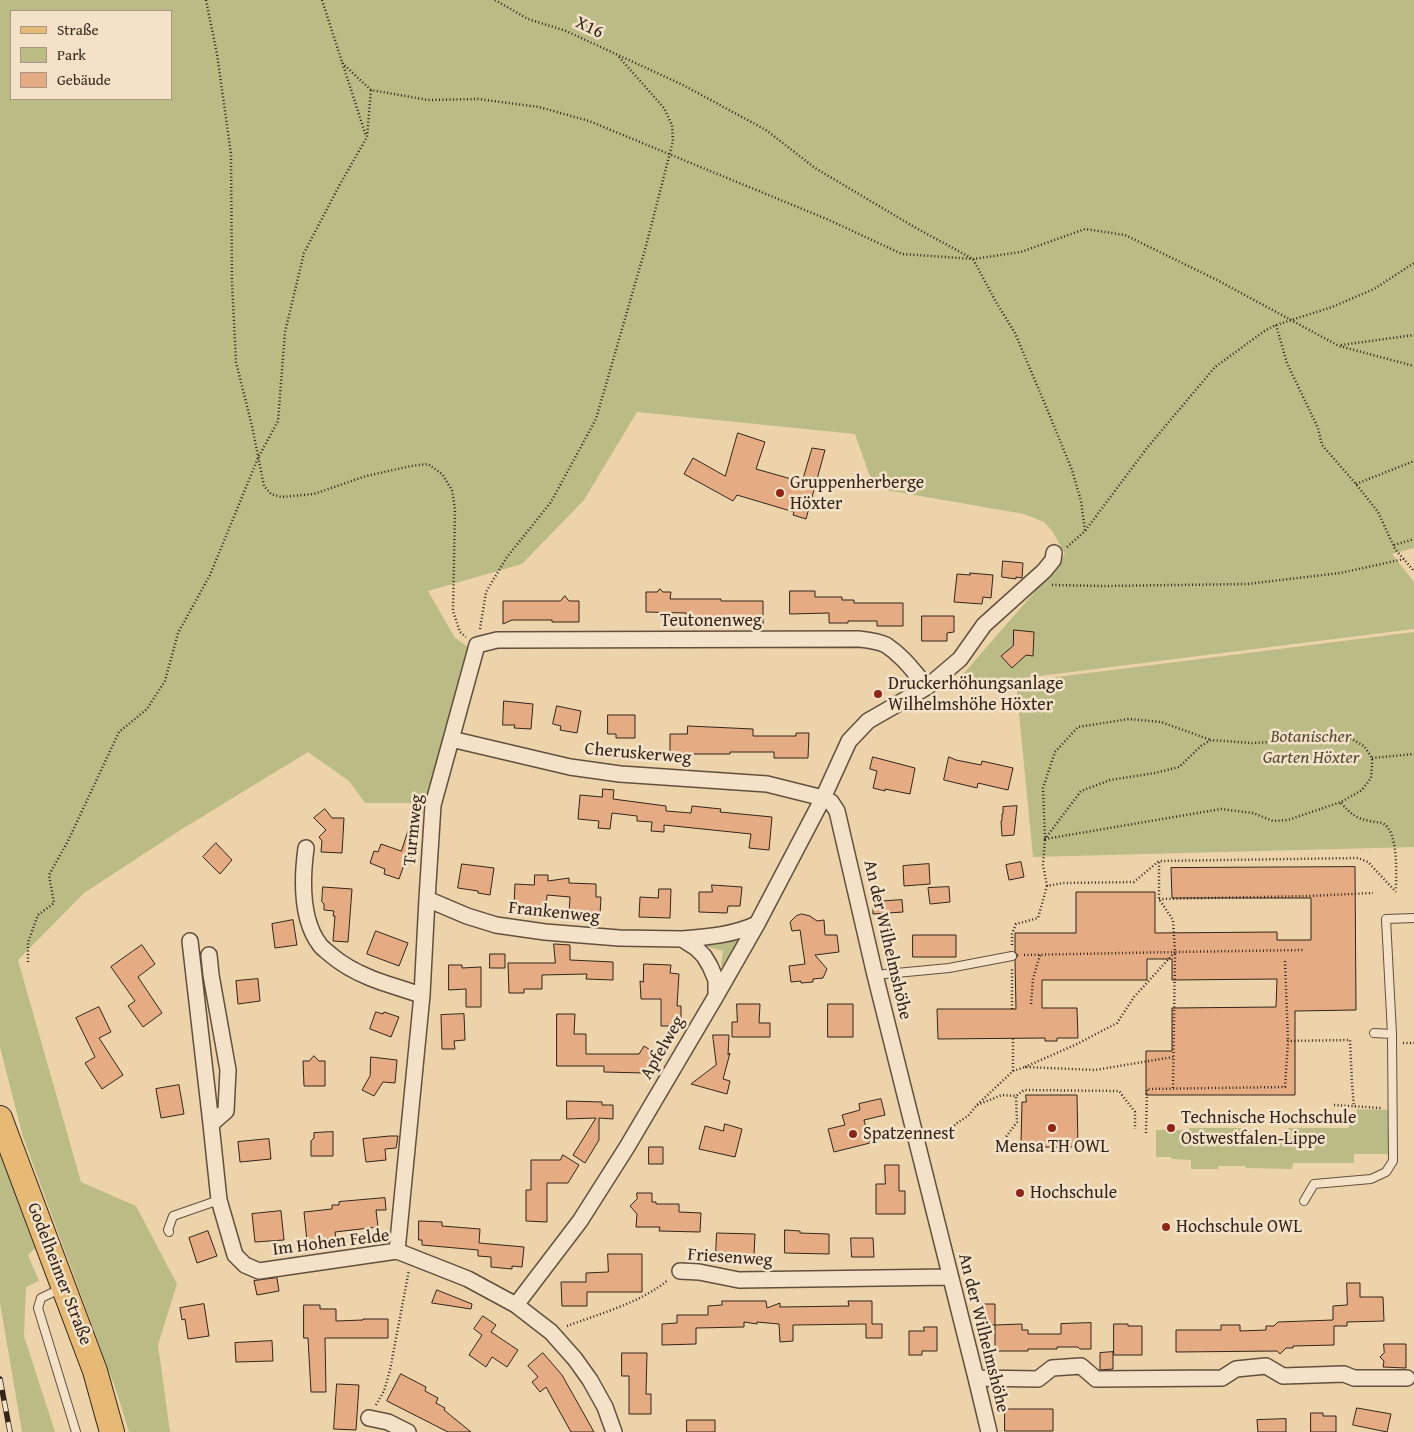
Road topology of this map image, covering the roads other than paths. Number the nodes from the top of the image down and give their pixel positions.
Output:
1 (1053, 557) road end
2 (477, 645) joint
3 (927, 687) junction
4 (451, 739) junction
5 (823, 798) junction
6 (306, 848) dead end
7 (426, 899) junction
8 (1414, 918) edge
9 (758, 924) junction
10 (682, 939) junction
11 (190, 942) dead end
12 (209, 955) dead end
13 (1012, 956) road end
14 (875, 975) junction
15 (422, 995) junction
16 (716, 996) junction
17 (1374, 1033) dead end
18 (1392, 1034) junction
19 (0, 1118) edge
20 (211, 1124) junction
21 (218, 1200) junction
22 (1304, 1201) dead end
23 (169, 1232) dead end
24 (404, 1254) junction
25 (680, 1271) road end
26 (950, 1277) junction
27 (64, 1287) junction
28 (516, 1305) junction
29 (976, 1378) junction
30 (1408, 1378) dead end
31 (369, 1418) road end
32 (76, 1432) edge
33 (112, 1432) edge
34 (408, 1432) edge
35 (614, 1432) edge
36 (988, 1432) edge

1 - 3 street
2 - 3 street, Teutonenweg
2 - 4 street, Turmweg
3 - 5 street
4 - 5 street, Cheruskerweg
4 - 7 street, Turmweg
5 - 9 street, Apfelweg
5 - 14 street, An der Wilhelmshöhe
6 - 15 street
7 - 10 street, Frankenweg
7 - 15 street, Turmweg
8 - 18 lane
9 - 10 street, Frankenweg
9 - 16 street, Apfelweg
10 - 16 street
11 - 20 street, Im Hohen Felde
12 - 20 street
13 - 14 lane
14 - 26 street, An der Wilhelmshöhe
15 - 24 street, Turmweg
16 - 28 street, Apfelweg
17 - 18 lane
18 - 22 lane
19 - 27 main road, Godelheimer Straße
20 - 21 street, Im Hohen Felde
21 - 23 lane
21 - 24 street, Im Hohen Felde
24 - 28 street, Im Hohen Felde
25 - 26 street, Friesenweg
26 - 29 street, An der Wilhelmshöhe
27 - 32 lane
27 - 33 main road, Godelheimer Straße
28 - 35 street, Im Hohen Felde
29 - 30 street
29 - 36 street, An der Wilhelmshöhe
31 - 34 street

